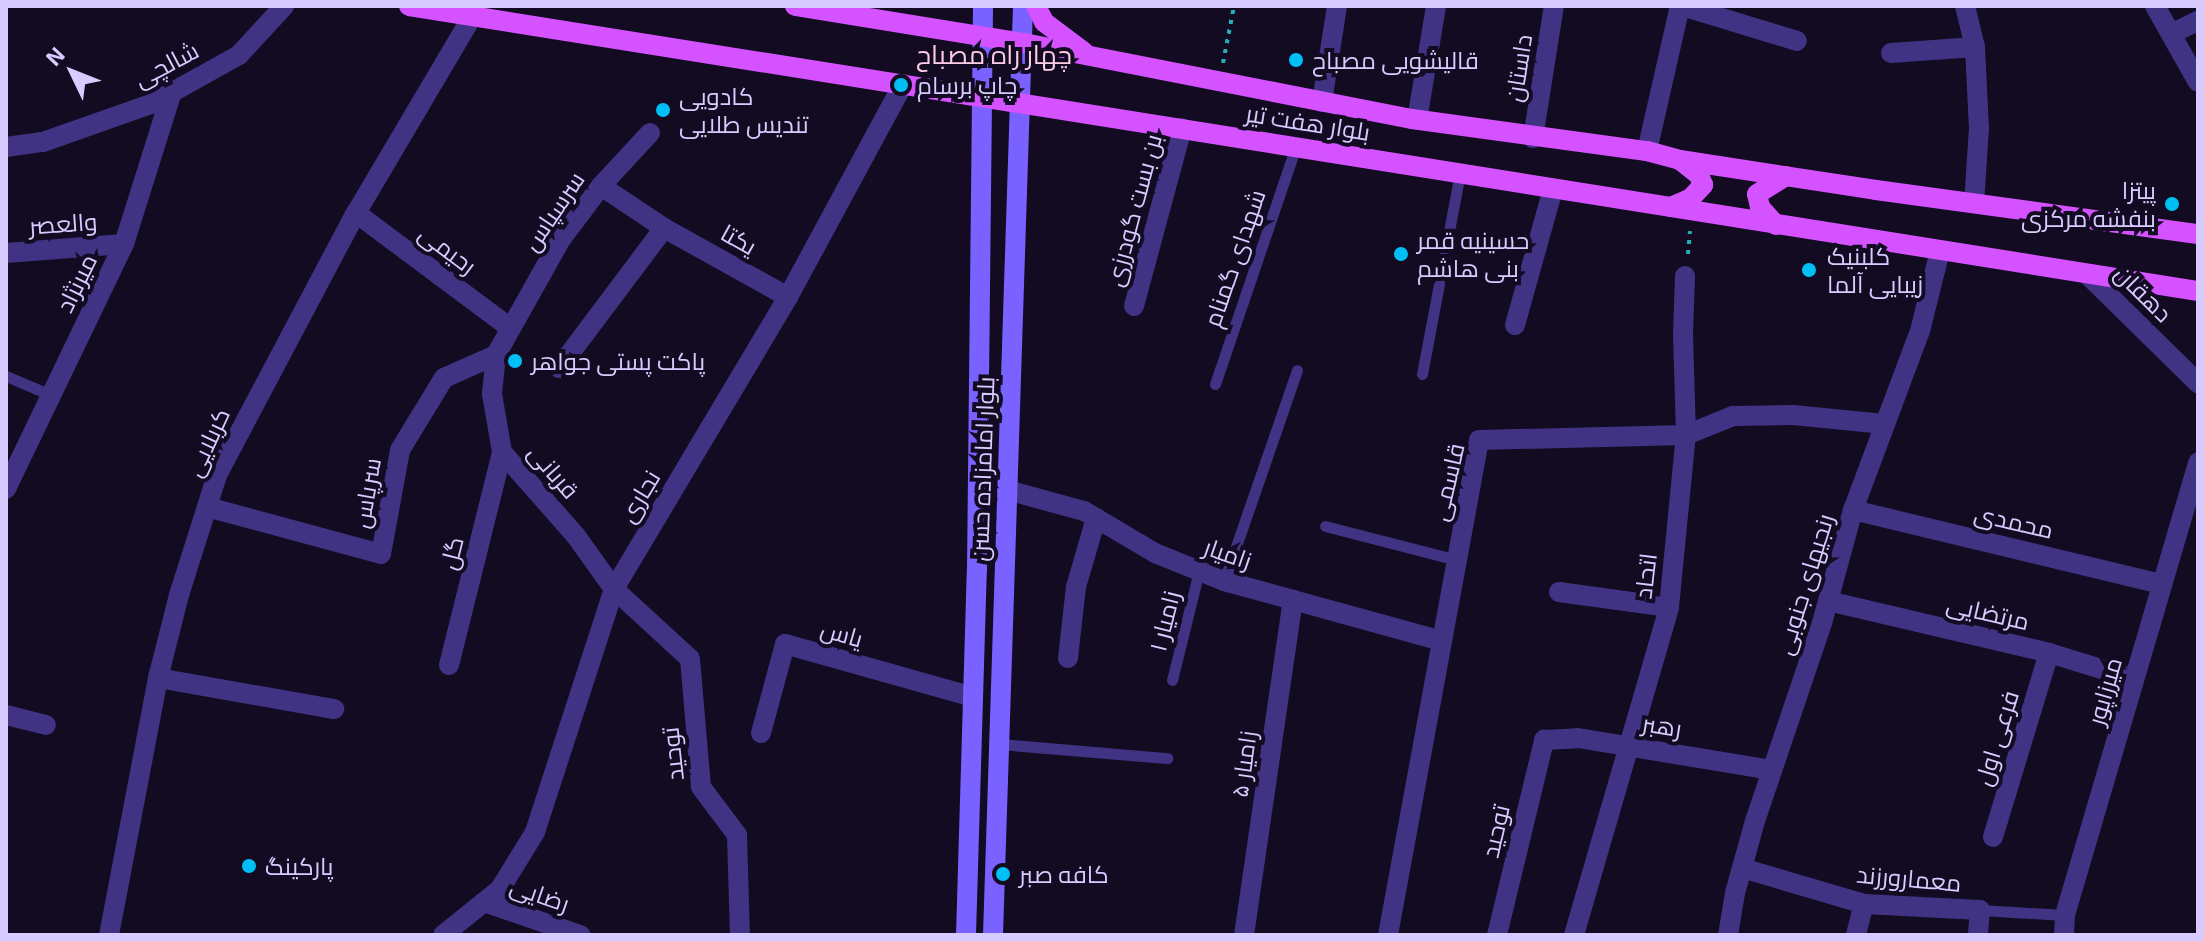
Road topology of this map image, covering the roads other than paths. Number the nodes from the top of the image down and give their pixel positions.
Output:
1 (284, 6) edge
2 (409, 6) edge
3 (840, 6) edge
4 (983, 6) edge
5 (1023, 6) edge
6 (1036, 6) edge
7 (1337, 6) edge
8 (1436, 6) edge
9 (1554, 6) edge
10 (1681, 6) edge
11 (1965, 6) edge
12 (2155, 6) edge
13 (804, 8) edge
14 (472, 17) junction
15 (2198, 21) edge
16 (2171, 34) junction
17 (982, 38) junction
18 (1797, 41) dead end
19 (1024, 43) junction
20 (1975, 47) junction
21 (1891, 53) dead end
22 (1090, 56) junction
23 (2198, 82) edge
24 (903, 84) junction
25 (172, 92) junction
26 (985, 97) junction
27 (1021, 101) junction
28 (1322, 102) junction
29 (1417, 120) junction
30 (1182, 128) junction
31 (650, 133) dead end
32 (1533, 138) junction
33 (1296, 146) junction
34 (6, 147) edge
35 (1647, 151) junction
36 (1680, 160) junction
37 (1460, 173) junction
38 (1786, 176) junction
39 (601, 186) junction
40 (1553, 189) junction
41 (1974, 203) junction
42 (1671, 207) junction
43 (356, 213) junction
44 (1776, 225) junction
45 (664, 228) junction
46 (2198, 234) edge
47 (124, 244) junction
48 (1940, 251) junction
49 (6, 253) edge
50 (2087, 274) junction
51 (1685, 276) road end
52 (2198, 291) edge
53 (788, 297) junction
54 (1134, 306) dead end
55 (1515, 325) dead end
56 (509, 327) junction
57 (496, 355) junction
58 (559, 368) dead end
59 (1297, 370) dead end
60 (1422, 374) dead end
61 (6, 376) edge
62 (2198, 383) edge
63 (1215, 384) dead end
64 (51, 395) junction
65 (1885, 424) junction
66 (1686, 435) junction
67 (502, 452) junction
68 (2198, 462) edge
69 (6, 489) edge
70 (1007, 490) junction
71 (207, 507) junction
72 (1853, 510) junction
73 (1096, 518) junction
74 (1325, 526) dead end
75 (1457, 560) junction
76 (1199, 571) junction
77 (1224, 581) junction
78 (2162, 584) junction
79 (614, 589) junction
80 (1559, 592) dead end
81 (1293, 600) junction
82 (1828, 601) junction
83 (1669, 607) junction
84 (1442, 641) junction
85 (2049, 653) junction
86 (1068, 658) dead end
87 (449, 665) dead end
88 (158, 678) junction
89 (2134, 679) junction
90 (1172, 680) dead end
91 (973, 697) junction
92 (334, 709) dead end
93 (6, 715) edge
94 (46, 725) dead end
95 (761, 733) dead end
96 (1544, 740) joint
97 (999, 744) junction
98 (1628, 746) junction
99 (1167, 758) dead end
100 (1772, 770) junction
101 (996, 812) junction
102 (970, 813) junction
103 (1993, 837) dead end
104 (1742, 868) junction
105 (484, 902) junction
106 (1864, 904) junction
107 (1980, 910) junction
108 (2064, 925) edge
109 (109, 935) edge
110 (443, 935) edge
111 (580, 935) edge
112 (740, 935) edge
113 (966, 935) edge
114 (993, 935) edge
115 (1244, 935) edge
116 (1388, 935) edge
117 (1497, 935) edge
118 (1574, 935) edge
119 (1728, 935) edge
120 (1856, 935) edge
121 (1978, 935) edge

1 - 25 street, شالچی
2 - 14 main road, بلوار هفت تیر
3 - 13 main road
4 - 17 main road, بلوار امامزاده حسن
5 - 19 main road, بلوار امامزاده حسن
6 - 22 main road
7 - 28 street
8 - 29 street
9 - 32 street, داستان
10 - 18 street
10 - 35 street
11 - 20 street
12 - 16 street
13 - 17 main road, بلوار هفت تیر
14 - 24 main road, بلوار هفت تیر
14 - 43 street, کربلایی
15 - 16 street
16 - 23 street
17 - 19 main road, بلوار هفت تیر
17 - 26 main road, بلوار امامزاده حسن
19 - 22 main road, بلوار هفت تیر
19 - 27 main road, بلوار امامزاده حسن
20 - 21 street
20 - 41 street
22 - 28 main road, بلوار هفت تیر
24 - 26 main road, بلوار هفت تیر
24 - 53 street, نجاری
25 - 34 street, شالچی
25 - 47 street, میرنژاد
26 - 27 main road, بلوار هفت تیر
26 - 91 main road, بلوار امامزاده حسن
27 - 30 main road, بلوار هفت تیر
27 - 70 main road, بلوار امامزاده حسن
28 - 29 main road, بلوار هفت تیر
29 - 32 main road, بلوار هفت تیر
30 - 33 main road, بلوار هفت تیر
30 - 54 street, بن بست گودرزی
31 - 39 street, سرسپاس
32 - 35 main road, بلوار هفت تیر
33 - 37 main road, بلوار هفت تیر
33 - 63 lane, شهدای گمنام
35 - 36 main road, بلوار هفت تیر
36 - 38 main road, بلوار هفت تیر
36 - 42 main road
37 - 40 main road, بلوار هفت تیر
37 - 60 lane
38 - 41 main road, بلوار هفت تیر
38 - 44 main road
39 - 45 street, یکتا
39 - 56 street, سرسپاس
40 - 42 main road, بلوار هفت تیر
40 - 55 street
41 - 46 main road, بلوار هفت تیر
42 - 44 main road, بلوار هفت تیر
43 - 56 street, رحیمی
43 - 71 street, کربلایی
44 - 48 main road, بلوار هفت تیر
45 - 53 street, یکتا
45 - 58 street
47 - 49 street, والعصر
47 - 64 street, میرنژاد
48 - 50 main road, بلوار هفت تیر
48 - 65 street, رنجیهای جنوبی
50 - 52 main road, بلوار هفت تیر
50 - 62 street, دهقان
51 - 66 street, اتحاد
53 - 79 street, نجاری
56 - 57 street, قربانی
57 - 67 street, قربانی
57 - 71 street, سرپاس
59 - 77 lane
61 - 64 lane
64 - 69 street, میرنژاد
65 - 66 street, قاسمی
65 - 72 street, رنجیهای جنوبی
66 - 75 street, قاسمی
66 - 83 street, اتحاد
67 - 79 street, قربانی
67 - 87 street, گل
68 - 78 street, میرزاپور
70 - 73 street, زامیار
70 - 97 main road, بلوار امامزاده حسن
71 - 88 street, کربلایی
72 - 78 street, محمدی
72 - 82 street, رنجیهای جنوبی
73 - 76 street, زامیار
73 - 86 street
74 - 75 lane
75 - 84 street, قاسمی
76 - 77 street, زامیار
76 - 90 lane, زامیار ۱
77 - 81 street, زامیار
78 - 89 street, میرزاپور
79 - 105 street, نجاری
79 - 112 street, توحید
80 - 83 street
81 - 84 street, زامیار
81 - 115 street, زامیار ۵
82 - 85 street, مرتضایی
82 - 100 street, رنجیهای جنوبی
83 - 98 street, اتحاد
84 - 116 street, قاسمی
85 - 89 street, مرتضایی
85 - 103 street, فرعی اول
88 - 92 street
88 - 109 street, کربلایی
89 - 108 street, میرزاپور
91 - 95 street, یاس
91 - 102 main road, بلوار امامزاده حسن
93 - 94 street
96 - 98 street, رهبر
96 - 117 street, توحید
97 - 99 lane
97 - 101 main road, بلوار امامزاده حسن
98 - 100 street, رهبر
98 - 118 street, اتحاد
100 - 104 street, رنجیهای جنوبی
101 - 102 main road
101 - 114 main road, بلوار امامزاده حسن
102 - 113 main road, بلوار امامزاده حسن
104 - 106 street, معمارورزند
104 - 119 street, رنجیهای جنوبی
105 - 110 street, نجاری
105 - 111 street, رضایی
106 - 107 street, معمارورزند
106 - 120 street
107 - 108 lane
107 - 121 street

